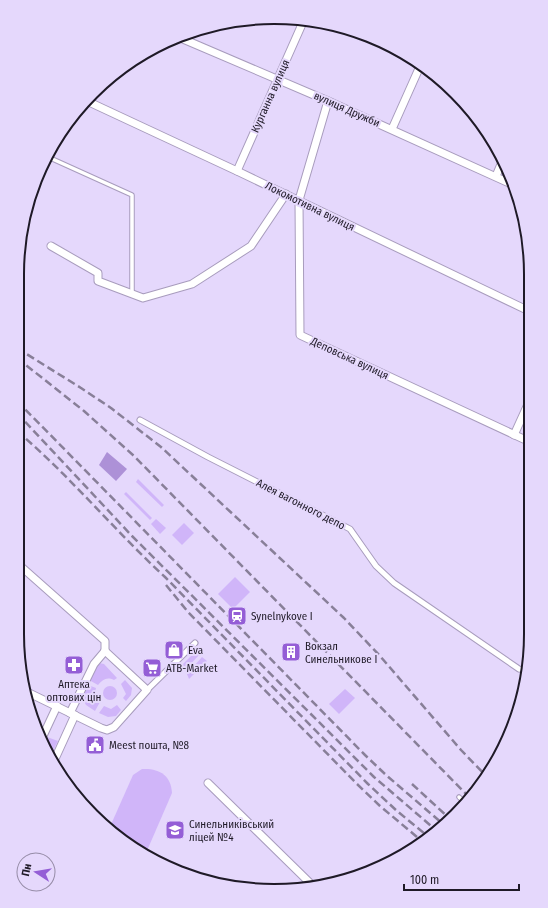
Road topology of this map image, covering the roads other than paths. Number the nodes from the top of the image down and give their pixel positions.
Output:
1 (301, 26) edge
2 (186, 40) edge
3 (418, 70) edge
4 (278, 79) junction
5 (328, 101) junction
6 (91, 103) edge
7 (392, 129) junction
8 (52, 159) edge
9 (500, 167) edge
10 (237, 171) junction
11 (496, 176) junction
12 (506, 182) edge
13 (286, 194) junction
14 (299, 200) junction
15 (51, 246) dead end
16 (132, 294) junction
17 (524, 309) edge
18 (524, 414) edge
19 (140, 420) dead end
20 (514, 435) junction
21 (524, 439) edge
22 (24, 569) edge
23 (195, 643) dead end
24 (105, 651) junction
25 (519, 669) dead end
26 (148, 690) junction
27 (32, 695) edge
28 (57, 706) junction
29 (73, 714) junction
30 (44, 733) edge
31 (56, 757) edge
32 (208, 783) dead end
33 (459, 797) dead end
34 (462, 800) edge
35 (309, 882) edge

1 - 4 street, Курганна вулиця
2 - 4 street, вулиця Дружби
3 - 7 street
4 - 5 street, вулиця Дружби
4 - 10 street, Курганна вулиця
5 - 7 street, вулиця Дружби
5 - 14 street, Деповська вулиця
6 - 10 street, Локомотивна вулиця
7 - 11 street, вулиця Дружби
8 - 16 lane
9 - 11 street
10 - 13 street, Локомотивна вулиця
11 - 12 street, вулиця Дружби
13 - 14 street, Локомотивна вулиця
13 - 16 street
14 - 17 street, Локомотивна вулиця
14 - 20 street, Деповська вулиця
15 - 16 street
18 - 20 street
19 - 25 street, Алея вагонного депо
20 - 21 street, Деповська вулиця
22 - 24 street
23 - 26 street
24 - 26 street
24 - 29 street
26 - 29 street
27 - 28 street
28 - 29 street
28 - 30 street
29 - 31 street
32 - 35 street
33 - 34 lane

